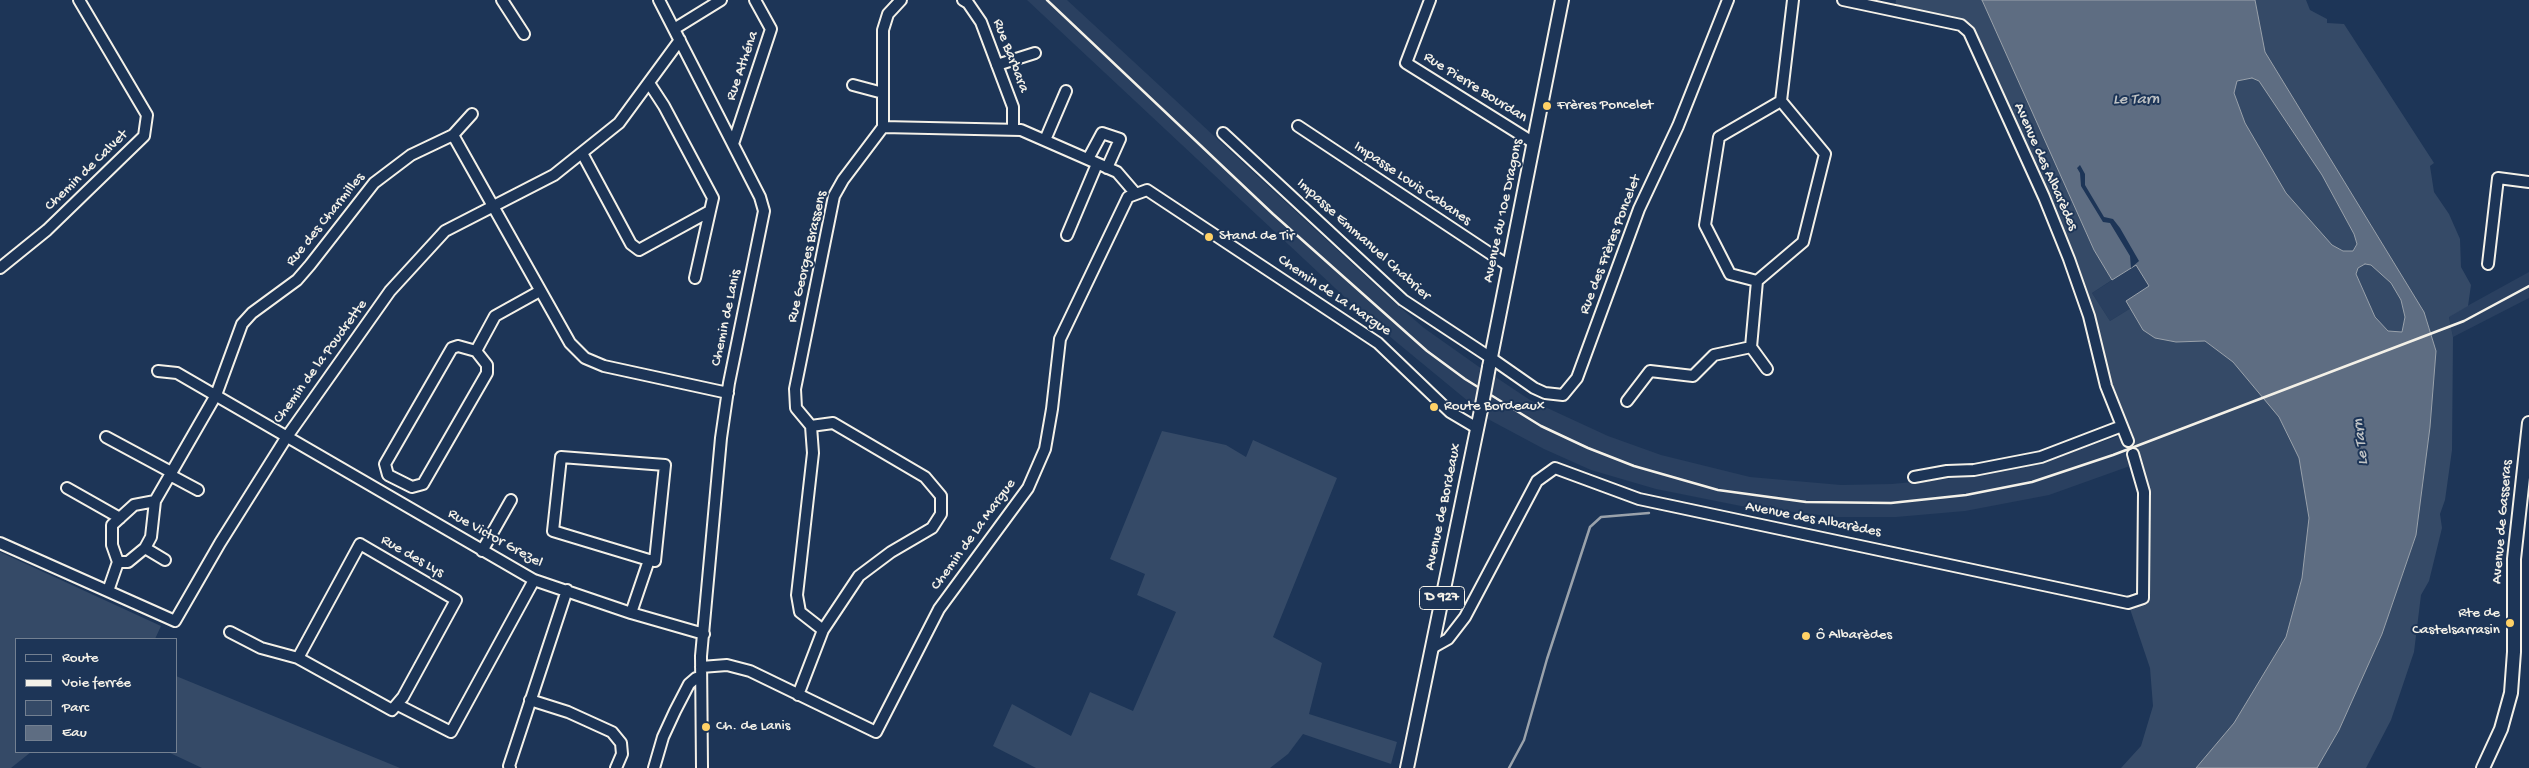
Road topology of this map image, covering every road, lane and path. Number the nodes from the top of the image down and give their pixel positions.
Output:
1 (79, 0) edge
2 (502, 0) edge
3 (659, 0) edge
4 (721, 0) edge
5 (755, 0) edge
6 (901, 0) edge
7 (963, 0) edge
8 (1430, 0) edge
9 (1562, 0) edge
10 (1728, 0) edge
11 (1793, 0) edge
12 (1843, 0) edge
13 (674, 29) junction
14 (524, 34) dead end
15 (680, 40) junction
16 (1035, 53) dead end
17 (997, 65) junction
18 (649, 83) junction
19 (853, 85) dead end
20 (1066, 91) dead end
21 (883, 93) junction
22 (1781, 101) junction
23 (472, 114) dead end
24 (1298, 126) dead end
25 (883, 128) junction
26 (1014, 130) junction
27 (1223, 133) dead end
28 (452, 135) junction
29 (1045, 140) junction
30 (1534, 143) junction
31 (733, 144) junction
32 (582, 153) junction
33 (1097, 164) junction
34 (2529, 182) edge
35 (1136, 194) junction
36 (494, 207) junction
37 (710, 211) junction
38 (1067, 235) dead end
39 (2488, 264) dead end
40 (1509, 266) junction
41 (0, 268) edge
42 (695, 278) dead end
43 (1757, 281) junction
44 (540, 291) junction
45 (1751, 347) junction
46 (476, 351) junction
47 (1490, 362) junction
48 (1767, 369) dead end
49 (158, 371) dead end
50 (728, 394) junction
51 (216, 395) junction
52 (1627, 401) dead end
53 (2529, 423) edge
54 (811, 426) junction
55 (2122, 426) junction
56 (1477, 428) junction
57 (106, 437) dead end
58 (286, 438) junction
59 (2128, 441) dead end
60 (2132, 454) dead end
61 (170, 474) junction
62 (1914, 477) dead end
63 (402, 482) junction
64 (67, 488) dead end
65 (198, 490) dead end
66 (392, 498) junction
67 (511, 500) dead end
68 (154, 501) junction
69 (120, 518) junction
70 (0, 542) edge
71 (145, 548) junction
72 (482, 551) junction
73 (165, 560) dead end
74 (649, 560) junction
75 (118, 562) junction
76 (534, 580) junction
77 (567, 590) junction
78 (108, 591) junction
79 (631, 613) junction
80 (823, 630) junction
81 (230, 632) dead end
82 (704, 634) junction
83 (1432, 648) junction
84 (298, 658) junction
85 (701, 672) junction
86 (798, 695) junction
87 (530, 700) junction
88 (398, 706) junction
89 (510, 768) edge
90 (616, 768) edge
91 (654, 768) edge
92 (702, 768) edge
93 (1407, 768) edge
94 (2483, 768) edge

1 - 41 street, Chemin de Calvet
2 - 14 street
3 - 13 street, Chemin de Lanis
4 - 13 street
5 - 31 street, Rue Athéna
6 - 21 street
7 - 17 street, Rue Barbara
8 - 30 street, Rue Pierre Bourdan
9 - 30 main road, Avenue du 10e Dragons / D 927
10 - 47 street, Rue des Frères Poncelet
11 - 22 street
12 - 55 street, Avenue des Albarèdes
13 - 15 street, Chemin de Lanis
15 - 18 street, Chemin de la Poudrette
15 - 31 street, Chemin de Lanis
16 - 17 street
17 - 26 street, Rue Barbara
18 - 32 street, Chemin de la Poudrette
18 - 37 street
19 - 21 street
20 - 29 street
21 - 25 street
22 - 43 street
22 - 43 street
23 - 28 street, Rue des Charmilles
24 - 40 street, Impasse Louis Cabanes
25 - 26 street
25 - 54 street, Rue Georges Brassens
26 - 29 street
27 - 47 street, Impasse Emmanuel Chabrier
28 - 36 street
28 - 51 street, Rue des Charmilles
29 - 33 street
30 - 40 main road, Avenue du 10e Dragons / D 927
31 - 50 street, Chemin de Lanis
32 - 36 street, Chemin de la Poudrette
32 - 37 street
33 - 35 street
33 - 38 street
34 - 39 street
35 - 56 street, Chemin de La Margue
35 - 86 street, Chemin de La Margue
36 - 44 street
36 - 58 street, Chemin de la Poudrette
37 - 42 street
40 - 47 main road, Avenue du 10e Dragons / D 927
43 - 45 street
44 - 46 street
44 - 50 street
45 - 48 street
45 - 52 street
46 - 63 street
46 - 63 street
47 - 56 main road, Avenue du 10e Dragons / D 927, bridge
49 - 51 street
50 - 82 street, Chemin de Lanis
51 - 58 street
51 - 61 street, Rue des Charmilles
53 - 94 main road, Avenue de Gasseras
54 - 80 street
54 - 80 street
55 - 59 street, Avenue des Albarèdes
55 - 62 street
56 - 83 main road, Avenue de Bordeaux / D 927
57 - 61 street
58 - 66 street, Rue Victor Grezel
58 - 78 street, Chemin de la Poudrette
60 - 83 street, Avenue des Albarèdes
61 - 65 street
61 - 68 street, Rue des Charmilles
63 - 66 street
64 - 69 street
66 - 72 street, Rue Victor Grezel
67 - 72 street
68 - 69 street
68 - 71 street, Rue des Charmilles
69 - 75 street
70 - 78 street, Chemin de la Poudrette
71 - 73 street
71 - 75 street
72 - 76 street, Rue Victor Grezel
74 - 74 street
74 - 79 street
75 - 78 street
76 - 77 street, Rue Victor Grezel
76 - 88 street
77 - 79 street, Rue Victor Grezel
77 - 87 street
79 - 82 street, Rue Victor Grezel
80 - 86 street
81 - 84 street
82 - 85 street, Chemin de Lanis
83 - 93 main road, Avenue de Bordeaux / D 927
84 - 88 street
84 - 88 street, Rue des Lys
85 - 86 street, Chemin de La Margue
85 - 91 street
85 - 92 street
87 - 89 street
87 - 90 street

